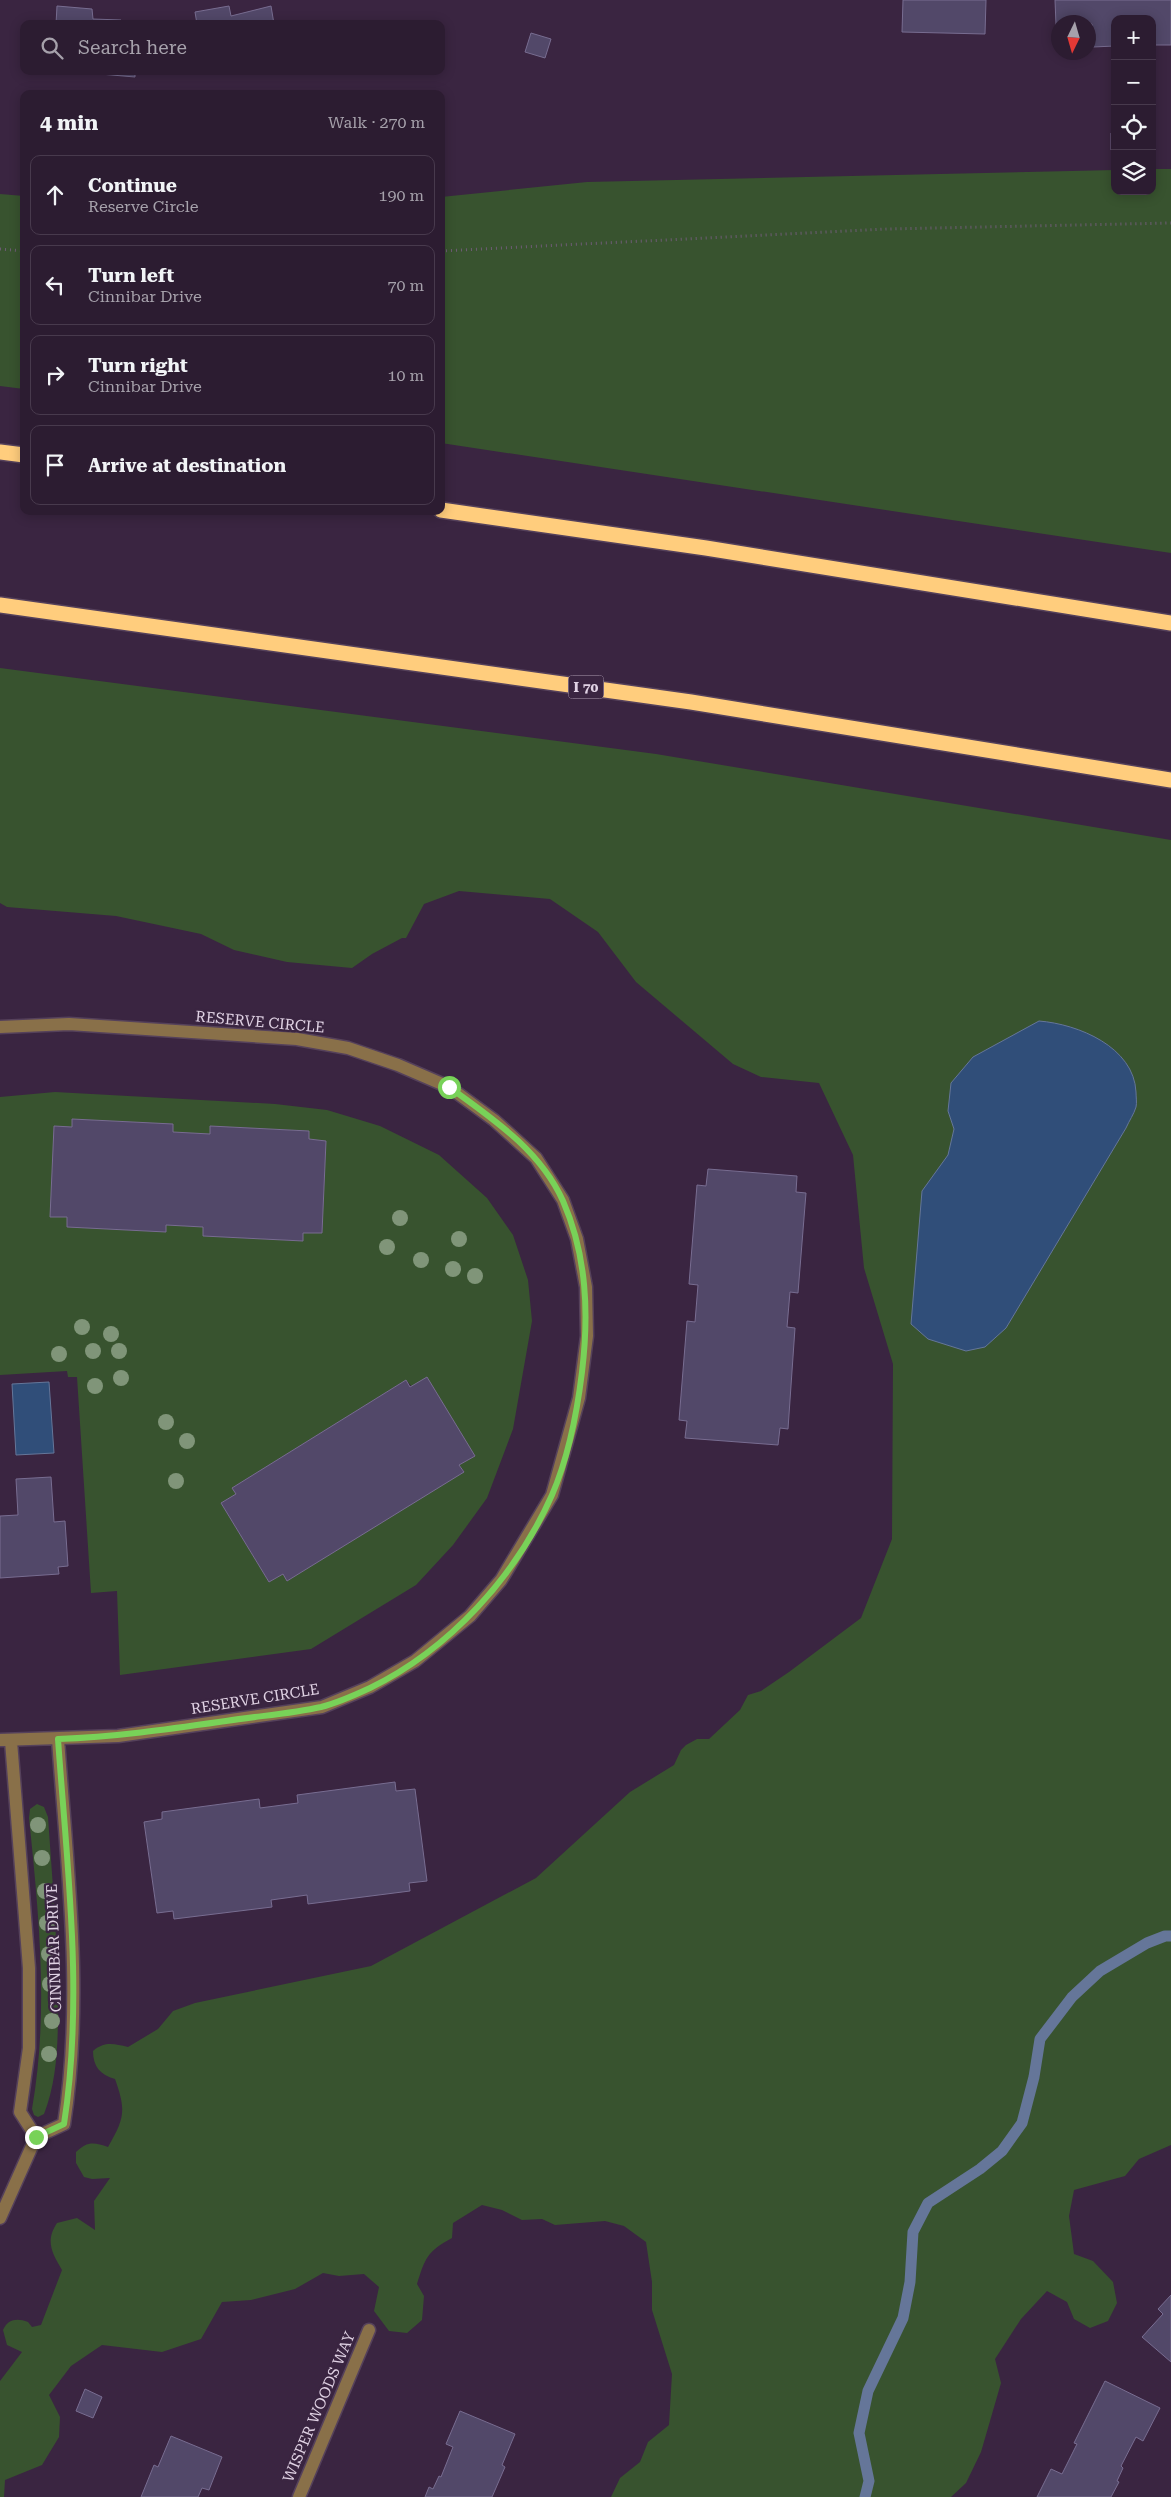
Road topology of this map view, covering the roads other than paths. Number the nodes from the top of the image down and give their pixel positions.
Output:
1 (0, 452) edge
2 (20, 454) edge
3 (445, 511) edge
4 (0, 605) edge
5 (1171, 623) edge
6 (1171, 780) edge
7 (0, 1027) edge
8 (58, 1739) junction
9 (6, 1741) edge
10 (36, 2137) junction
11 (0, 2218) edge
12 (369, 2330) dead end
13 (299, 2497) edge

1 - 2 highway
3 - 5 highway
4 - 6 highway, I 70
7 - 8 street, RESERVE CIRCLE
8 - 9 street, RESERVE CIRCLE
8 - 10 street, CINNIBAR DRIVE
9 - 10 street, CINNIBAR DRIVE
10 - 11 street
12 - 13 street, WISPER WOODS WAY

